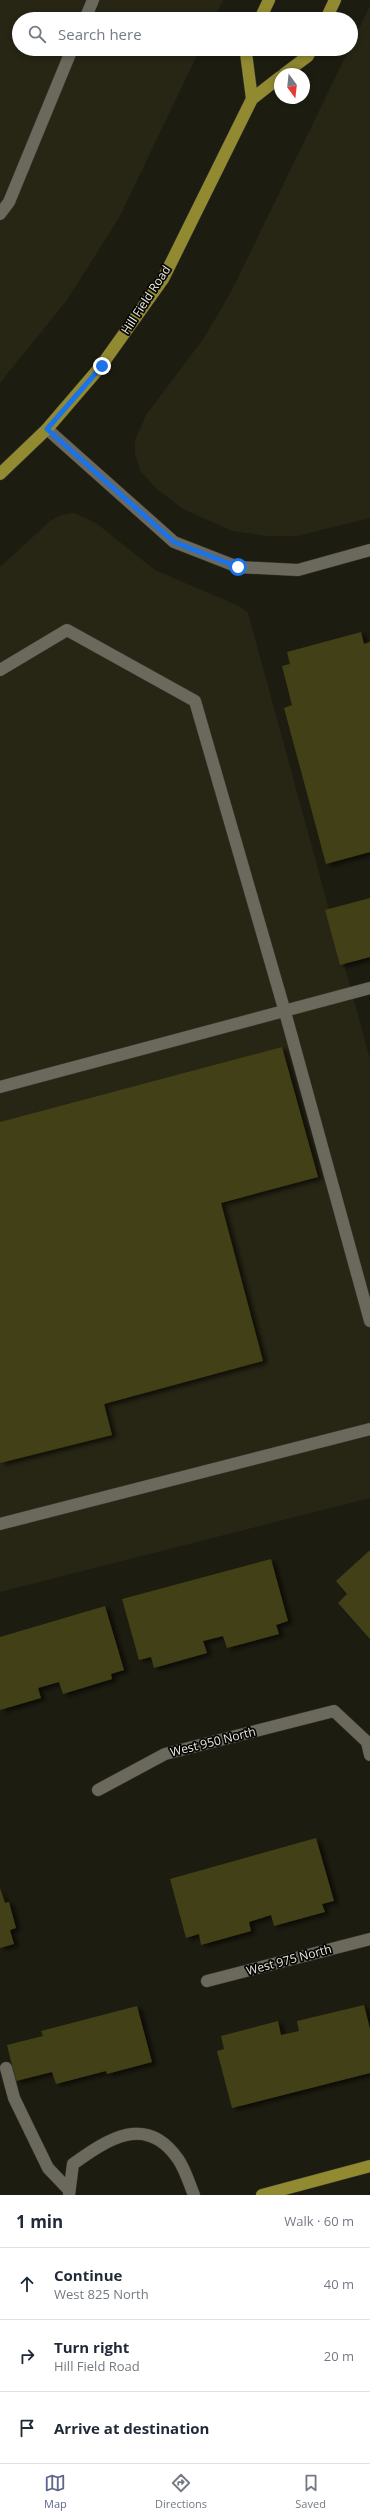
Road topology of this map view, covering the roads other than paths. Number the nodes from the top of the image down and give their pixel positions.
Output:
1 (92, 0) edge
2 (269, 0) edge
3 (335, 0) edge
4 (88, 12) edge
5 (263, 12) edge
6 (329, 12) edge
7 (69, 56) edge
8 (246, 56) edge
9 (308, 56) edge
10 (292, 68) edge
11 (274, 82) edge
12 (252, 99) junction
13 (0, 214) edge
14 (47, 429) junction
15 (0, 474) edge
16 (370, 550) edge
17 (0, 670) edge
18 (370, 988) edge
19 (285, 1012) junction
20 (0, 1087) edge
21 (370, 1321) edge
22 (370, 1429) edge
23 (0, 1524) edge
24 (370, 1755) edge
25 (98, 1790) dead end
26 (370, 1939) edge
27 (207, 1981) dead end
28 (6, 2068) dead end
29 (370, 2166) edge
30 (69, 2192) edge
31 (194, 2195) edge
32 (262, 2195) edge

1 - 4 street
2 - 5 main road
3 - 6 main road
7 - 13 street
8 - 12 main road
9 - 10 main road
11 - 12 main road, Hill Field Road
12 - 14 main road, Hill Field Road
14 - 15 main road, Hill Field Road
14 - 16 street
17 - 19 street
18 - 19 street
19 - 20 street
19 - 21 street
22 - 23 street
24 - 25 street, West 950 North
26 - 27 street, West 975 North
28 - 30 street
29 - 32 main road
30 - 31 street

